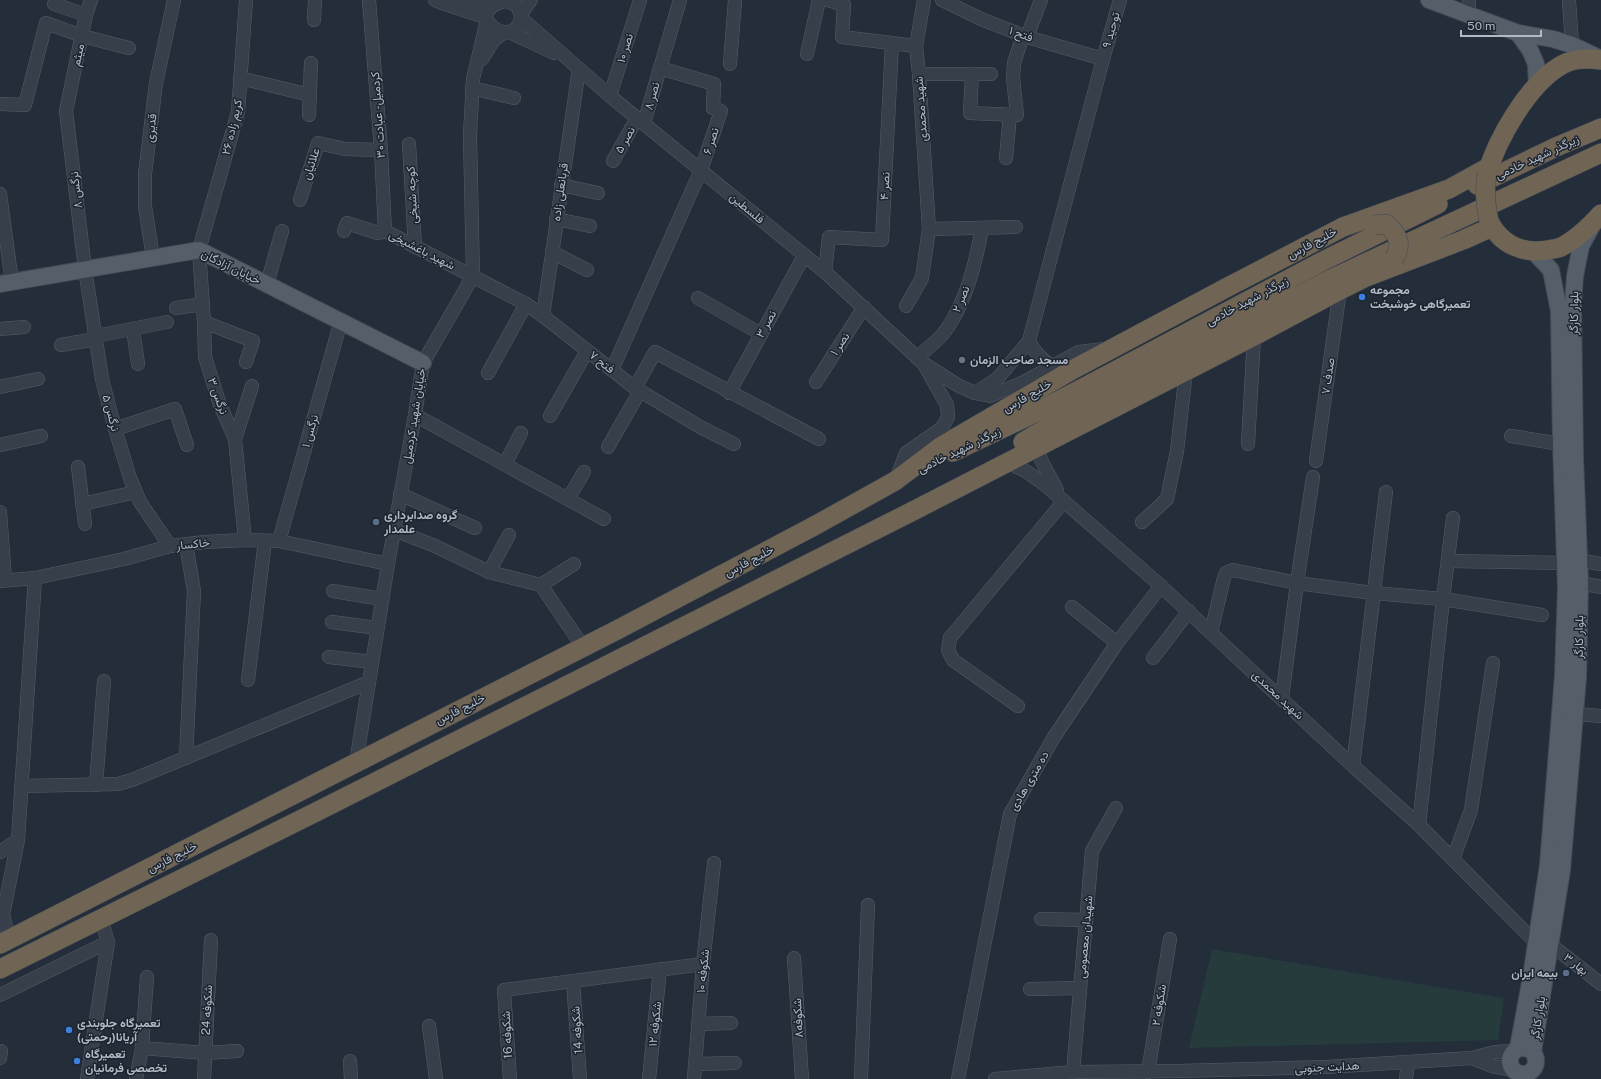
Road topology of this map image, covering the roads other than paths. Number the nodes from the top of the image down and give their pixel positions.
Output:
1 (91, 0) edge
2 (174, 0) edge
3 (246, 0) edge
4 (315, 0) edge
5 (369, 0) edge
6 (435, 0) edge
7 (462, 0) edge
8 (532, 0) edge
9 (640, 0) edge
10 (680, 0) edge
11 (735, 0) edge
12 (819, 0) edge
13 (828, 0) edge
14 (924, 0) edge
15 (942, 0) edge
16 (1041, 0) edge
17 (1120, 0) edge
18 (1429, 0) edge
19 (1569, 0) edge
20 (511, 1) edge
21 (54, 4) dead end
22 (1469, 7) edge
23 (86, 15) junction
24 (488, 15) junction
25 (521, 16) junction
26 (314, 20) dead end
27 (506, 32) junction
28 (1518, 33) junction
29 (82, 36) junction
30 (1025, 36) junction
31 (892, 43) junction
32 (1572, 45) junction
33 (916, 46) junction
34 (129, 48) dead end
35 (808, 54) dead end
36 (566, 59) junction
37 (1102, 59) junction
38 (1601, 59) edge
39 (311, 63) dead end
40 (730, 64) dead end
41 (660, 68) junction
42 (579, 69) junction
43 (919, 74) junction
44 (972, 74) junction
45 (991, 74) dead end
46 (240, 78) junction
47 (472, 83) junction
48 (1537, 86) junction
49 (310, 95) junction
50 (610, 96) junction
51 (514, 98) dead end
52 (0, 104) edge
53 (66, 111) joint
54 (309, 115) dead end
55 (1010, 115) junction
56 (640, 121) junction
57 (1601, 128) edge
58 (410, 144) dead end
59 (381, 150) junction
60 (1601, 153) edge
61 (1006, 158) dead end
62 (613, 161) dead end
63 (701, 170) junction
64 (1488, 171) junction
65 (561, 185) junction
66 (598, 193) dead end
67 (0, 194) edge
68 (300, 200) dead end
69 (1597, 218) edge
70 (556, 219) junction
71 (928, 224) junction
72 (1490, 224) junction
73 (590, 226) dead end
74 (346, 227) dead end
75 (1016, 227) dead end
76 (982, 228) junction
77 (282, 231) dead end
78 (385, 231) junction
79 (415, 247) junction
80 (199, 250) junction
81 (552, 252) junction
82 (1534, 252) junction
83 (804, 256) junction
84 (153, 258) junction
85 (85, 269) junction
86 (587, 270) dead end
87 (825, 272) junction
88 (473, 276) junction
89 (1364, 278) junction
90 (6, 283) edge
91 (267, 284) junction
92 (1224, 289) junction
93 (1340, 290) junction
94 (698, 298) dead end
95 (203, 304) junction
96 (526, 304) junction
97 (906, 306) dead end
98 (864, 307) junction
99 (176, 308) dead end
100 (543, 316) junction
101 (341, 321) junction
102 (167, 322) dead end
103 (204, 322) junction
104 (24, 327) dead end
105 (0, 329) edge
106 (133, 329) junction
107 (761, 334) junction
108 (1254, 336) junction
109 (96, 337) junction
110 (1029, 341) junction
111 (61, 345) dead end
112 (1114, 348) junction
113 (587, 351) junction
114 (920, 360) junction
115 (246, 362) dead end
116 (423, 363) junction
117 (138, 364) dead end
118 (1052, 366) junction
119 (612, 370) junction
120 (1186, 371) junction
121 (488, 373) dead end
122 (38, 379) dead end
123 (816, 382) dead end
124 (252, 386) dead end
125 (0, 387) edge
126 (637, 390) junction
127 (729, 393) junction
128 (975, 393) junction
129 (415, 415) junction
130 (550, 416) dead end
131 (115, 429) junction
132 (521, 433) dead end
133 (40, 436) dead end
134 (1511, 436) dead end
135 (235, 439) junction
136 (819, 439) dead end
137 (734, 444) dead end
138 (1248, 444) dead end
139 (1561, 444) junction
140 (0, 445) edge
141 (187, 445) dead end
142 (608, 447) dead end
143 (1038, 447) junction
144 (1316, 461) dead end
145 (1008, 462) junction
146 (505, 464) junction
147 (78, 467) dead end
148 (584, 472) dead end
149 (1313, 476) dead end
150 (895, 481) junction
151 (136, 492) junction
152 (1386, 492) dead end
153 (400, 494) junction
154 (568, 499) junction
155 (1064, 501) junction
156 (82, 504) junction
157 (0, 512) edge
158 (912, 512) junction
159 (1453, 518) dead end
160 (604, 519) dead end
161 (1142, 522) dead end
162 (85, 524) dead end
163 (475, 528) dead end
164 (394, 530) junction
165 (509, 535) dead end
166 (245, 540) junction
167 (265, 540) junction
168 (279, 541) junction
169 (186, 544) junction
170 (170, 546) junction
171 (1448, 561) junction
172 (1572, 562) junction
173 (388, 564) junction
174 (574, 564) dead end
175 (1601, 564) edge
176 (489, 572) junction
177 (34, 578) junction
178 (3, 581) edge
179 (1296, 583) junction
180 (1580, 583) junction
181 (541, 586) junction
182 (1161, 586) junction
183 (1601, 587) edge
184 (333, 591) dead end
185 (1373, 593) junction
186 (382, 599) junction
187 (1443, 599) junction
188 (1072, 607) dead end
189 (1189, 611) junction
190 (1542, 615) dead end
191 (332, 622) dead end
192 (377, 628) junction
193 (1211, 632) junction
194 (1117, 643) junction
195 (583, 647) junction
196 (329, 657) dead end
197 (1153, 658) dead end
198 (372, 662) junction
199 (1493, 662) dead end
200 (248, 680) dead end
201 (104, 681) dead end
202 (369, 682) junction
203 (1282, 698) junction
204 (1018, 706) dead end
205 (1575, 714) junction
206 (1601, 716) edge
207 (186, 758) junction
208 (356, 762) junction
209 (1353, 766) junction
210 (96, 785) junction
211 (21, 786) junction
212 (1116, 808) dead end
213 (1419, 825) junction
214 (18, 840) junction
215 (0, 852) edge
216 (1453, 859) junction
217 (714, 863) dead end
218 (868, 905) dead end
219 (2, 914) edge
220 (101, 919) junction
221 (1041, 919) dead end
222 (1086, 920) junction
223 (1170, 939) dead end
224 (211, 940) dead end
225 (5, 942) edge
226 (108, 942) junction
227 (1543, 943) junction
228 (794, 958) dead end
229 (703, 964) junction
230 (0, 968) edge
231 (660, 969) junction
232 (148, 977) dead end
233 (573, 981) junction
234 (1601, 984) edge
235 (1080, 988) junction
236 (1030, 989) dead end
237 (0, 995) edge
238 (731, 1023) dead end
239 (698, 1024) junction
240 (429, 1026) dead end
241 (142, 1048) junction
242 (1522, 1050) junction
243 (237, 1051) dead end
244 (205, 1052) junction
245 (1472, 1058) junction
246 (350, 1061) dead end
247 (1408, 1062) junction
248 (735, 1063) dead end
249 (695, 1064) junction
250 (1073, 1072) junction
251 (1148, 1072) junction
252 (1326, 1073) edge
253 (1258, 1074) edge
254 (1519, 1074) edge
255 (1128, 1075) edge
256 (1178, 1075) edge
257 (1044, 1076) edge
258 (87, 1079) edge
259 (136, 1079) edge
260 (204, 1079) edge
261 (351, 1079) edge
262 (436, 1079) edge
263 (510, 1079) edge
264 (580, 1079) edge
265 (649, 1079) edge
266 (694, 1079) edge
267 (802, 1079) edge
268 (861, 1079) edge
269 (958, 1079) edge
270 (995, 1079) edge
271 (1406, 1079) edge

1 - 23 street, میثم
2 - 84 street, قدیری
3 - 46 street, کریم زاده ۲۶
4 - 26 street
5 - 59 street, کردمیل - عبادت ۳۰
6 - 24 street
7 - 24 street
8 - 25 street
9 - 50 street, نصر ۱۰
10 - 41 street, نصر ۸
11 - 40 street
12 - 35 street
13 - 31 street
14 - 33 street, شهید محمدی
15 - 30 street, فتح ۱
16 - 30 street
17 - 37 street, توحید ۹
18 - 22 main road
19 - 32 street
20 - 24 street
20 - 25 street
21 - 23 street
22 - 28 main road
23 - 29 street, میثم
24 - 27 street
24 - 47 street
25 - 27 street
25 - 36 street
27 - 36 street
27 - 47 street
28 - 32 main road
28 - 48 main road
29 - 34 street
29 - 52 street
29 - 53 street, میثم
30 - 37 street, فتح ۱
30 - 55 street
31 - 33 street
31 - 87 street, نصر ۴
32 - 38 main road
33 - 43 street, شهید محمدی
36 - 42 street, فلسطین
37 - 110 street, توحید ۹
38 - 48 highway
39 - 49 street
41 - 56 street, نصر ۸
41 - 63 street, نصر ۶
42 - 50 street, فلسطین
42 - 65 street, قربانعلی زاده
43 - 44 street
43 - 71 street, شهید محمدی
44 - 45 street
44 - 55 street
46 - 49 street
46 - 80 street, کریم زاده ۲۶
47 - 51 street
47 - 88 street
48 - 64 highway
49 - 54 street
50 - 56 street, فلسطین
53 - 85 street, نرگس ۸
55 - 61 street
56 - 62 street, نصر ۵
56 - 63 street, فلسطین
57 - 150 highway, زیرگذر شهید خادمی
58 - 79 street, کوچه شیخی
59 - 68 street, علائیان
59 - 78 street, کردمیل - عبادت ۳۰
60 - 158 highway, زیرگذر شهید خادمی
63 - 83 street, فلسطین
63 - 119 street, نصر ۶
64 - 72 highway, bridge
64 - 92 highway, خلیج فارس
65 - 66 street
65 - 70 street, قربانعلی زاده
67 - 90 street
69 - 82 highway
69 - 172 main road, بلوار کارگر
70 - 73 street
70 - 81 street, قربانعلی زاده
71 - 76 street
71 - 97 street, شهید محمدی
72 - 82 highway
72 - 89 highway, خلیج فارس
74 - 78 street, شهید باغشیخی
75 - 76 street
76 - 114 street, نصر ۲
77 - 91 street
78 - 79 street, شهید باغشیخی
79 - 88 street, شهید باغشیخی
80 - 84 main road, خیابان آزادگان
80 - 91 main road, خیابان آزادگان
80 - 95 street, نرگس ۳
81 - 86 street
81 - 100 street, قربانعلی زاده
82 - 139 main road, بلوار کارگر
83 - 87 street, فلسطین
83 - 107 street, نصر ۳
84 - 85 main road, خیابان آزادگان
85 - 90 main road, خیابان آزادگان
85 - 109 street, نرگس ۵
87 - 98 street, فلسطین
88 - 96 street, فتح ۷
88 - 116 street, خیابان شهید کردمیل
89 - 92 highway, bridge
89 - 93 highway, خلیج فارس
91 - 101 main road, خیابان آزادگان
92 - 112 highway, خلیج فارس
93 - 108 highway, خلیج فارس
93 - 144 street, صدف ۷
94 - 107 street
95 - 99 street
95 - 103 street, نرگس ۳
96 - 100 street, فتح ۷
96 - 121 street
98 - 114 street, فلسطین
98 - 123 street, نصر ۱
100 - 113 street, فتح ۷
101 - 116 main road, خیابان آزادگان
101 - 168 street, نرگس ۱
102 - 106 street
103 - 115 street
103 - 135 street, نرگس ۳
104 - 105 street
106 - 109 street
106 - 117 street
107 - 127 street, نصر ۳
108 - 120 highway, خلیج فارس
108 - 138 street
109 - 111 street
109 - 131 street, نرگس ۵
110 - 118 street
110 - 128 street
112 - 118 street, فلسطین
112 - 150 highway, خلیج فارس
113 - 119 street, فتح ۷
113 - 130 street
114 - 128 street, فلسطین
114 - 150 street, فلسطین
116 - 129 street, خیابان شهید کردمیل
118 - 128 street, فلسطین
119 - 126 street, فتح ۷
120 - 143 highway, خلیج فارس
120 - 161 street
122 - 125 street
124 - 135 street
126 - 127 street
126 - 137 street, فتح ۷
126 - 142 street
127 - 136 street
129 - 146 street
129 - 153 street, خیابان شهید کردمیل
131 - 141 street
131 - 151 street, نرگس ۵
132 - 146 street
133 - 140 street
134 - 139 street
135 - 166 street, نرگس ۳
139 - 172 main road, بلوار کارگر
143 - 145 highway, خلیج فارس
143 - 155 street
145 - 155 street, شهید محمدی
145 - 158 highway, خلیج فارس
146 - 154 street
147 - 156 street
148 - 154 street
149 - 179 street
150 - 195 highway, خلیج فارس
151 - 156 street
151 - 170 street, نرگس ۵
152 - 185 street
153 - 163 street
153 - 164 street, خیابان شهید کردمیل
154 - 160 street
155 - 182 street, شهید محمدی
155 - 204 street
156 - 162 street
157 - 178 street
158 - 220 highway, خلیج فارس
159 - 171 street
164 - 173 street, خیابان شهید کردمیل
164 - 176 street
165 - 176 street
166 - 167 street, خاکسار
166 - 169 street, خاکسار
167 - 168 street, خاکسار
167 - 200 street
168 - 173 street, خاکسار
169 - 170 street, خاکسار
169 - 207 street
170 - 177 street, خاکسار
171 - 172 street
171 - 187 street
172 - 175 street
172 - 180 main road, بلوار کارگر
172 - 227 main road, بلوار کارگر
173 - 186 street, خیابان شهید کردمیل
174 - 181 street
176 - 181 street
177 - 178 street, خاکسار
177 - 211 street
179 - 185 street
179 - 193 street
179 - 203 street
180 - 183 street
180 - 205 main road, بلوار کارگر
181 - 195 street
182 - 189 street, شهید محمدی
182 - 194 street, ده متری هادی
184 - 186 street
185 - 187 street
185 - 209 street
186 - 192 street, خیابان شهید کردمیل
187 - 190 street
187 - 213 street
188 - 194 street
189 - 193 street, شهید محمدی
189 - 197 street
191 - 192 street
192 - 198 street, خیابان شهید کردمیل
193 - 203 street, شهید محمدی
194 - 269 street, ده متری هادی
195 - 208 highway, خلیج فارس
196 - 198 street
198 - 202 street, خیابان شهید کردمیل
199 - 216 street
201 - 210 street
202 - 207 street
202 - 208 street, خیابان شهید کردمیل
203 - 209 street, شهید محمدی
205 - 206 street
205 - 227 main road, بلوار کارگر
207 - 210 street
208 - 225 highway, خلیج فارس
209 - 213 street, شهید محمدی
210 - 211 street
211 - 214 street
212 - 222 street, شهیدان معصومی
213 - 216 street, شهید محمدی
214 - 215 street
214 - 219 street
216 - 227 street, شهید محمدی
217 - 229 street, شکوفه ۱۰
218 - 268 street
219 - 225 street
220 - 226 street
220 - 230 highway, خلیج فارس
221 - 222 street
222 - 235 street, شهیدان معصومی
223 - 251 street, شکوفه ۲
224 - 244 street, شکوفه 24
226 - 237 street
226 - 258 street
227 - 234 street, بهار ۳
227 - 242 main road, بلوار کارگر
228 - 267 street, شکوفه۸
229 - 231 street
229 - 239 street, شکوفه ۱۰
231 - 233 street
231 - 265 street, شکوفه ۱۲
232 - 241 street
233 - 263 street, شکوفه 16
233 - 264 street, شکوفه 14
235 - 236 street
235 - 250 street, شهیدان معصومی
238 - 239 street
239 - 249 street, شکوفه ۱۰
240 - 262 street
241 - 244 street
241 - 259 street
242 - 245 street, هدایت جنوبی
242 - 254 main road
242 - 254 main road
243 - 244 street
244 - 260 street, شکوفه 24
245 - 247 street, هدایت جنوبی
245 - 254 street
246 - 261 street
247 - 252 street, هدایت جنوبی
247 - 271 street
248 - 249 street
249 - 266 street, شکوفه ۱۰
250 - 255 street, هدایت جنوبی
250 - 257 street, هدایت جنوبی
251 - 255 street, هدایت جنوبی
251 - 256 street, هدایت جنوبی
252 - 253 street, هدایت جنوبی
253 - 256 street, هدایت جنوبی
257 - 270 street, هدایت جنوبی

